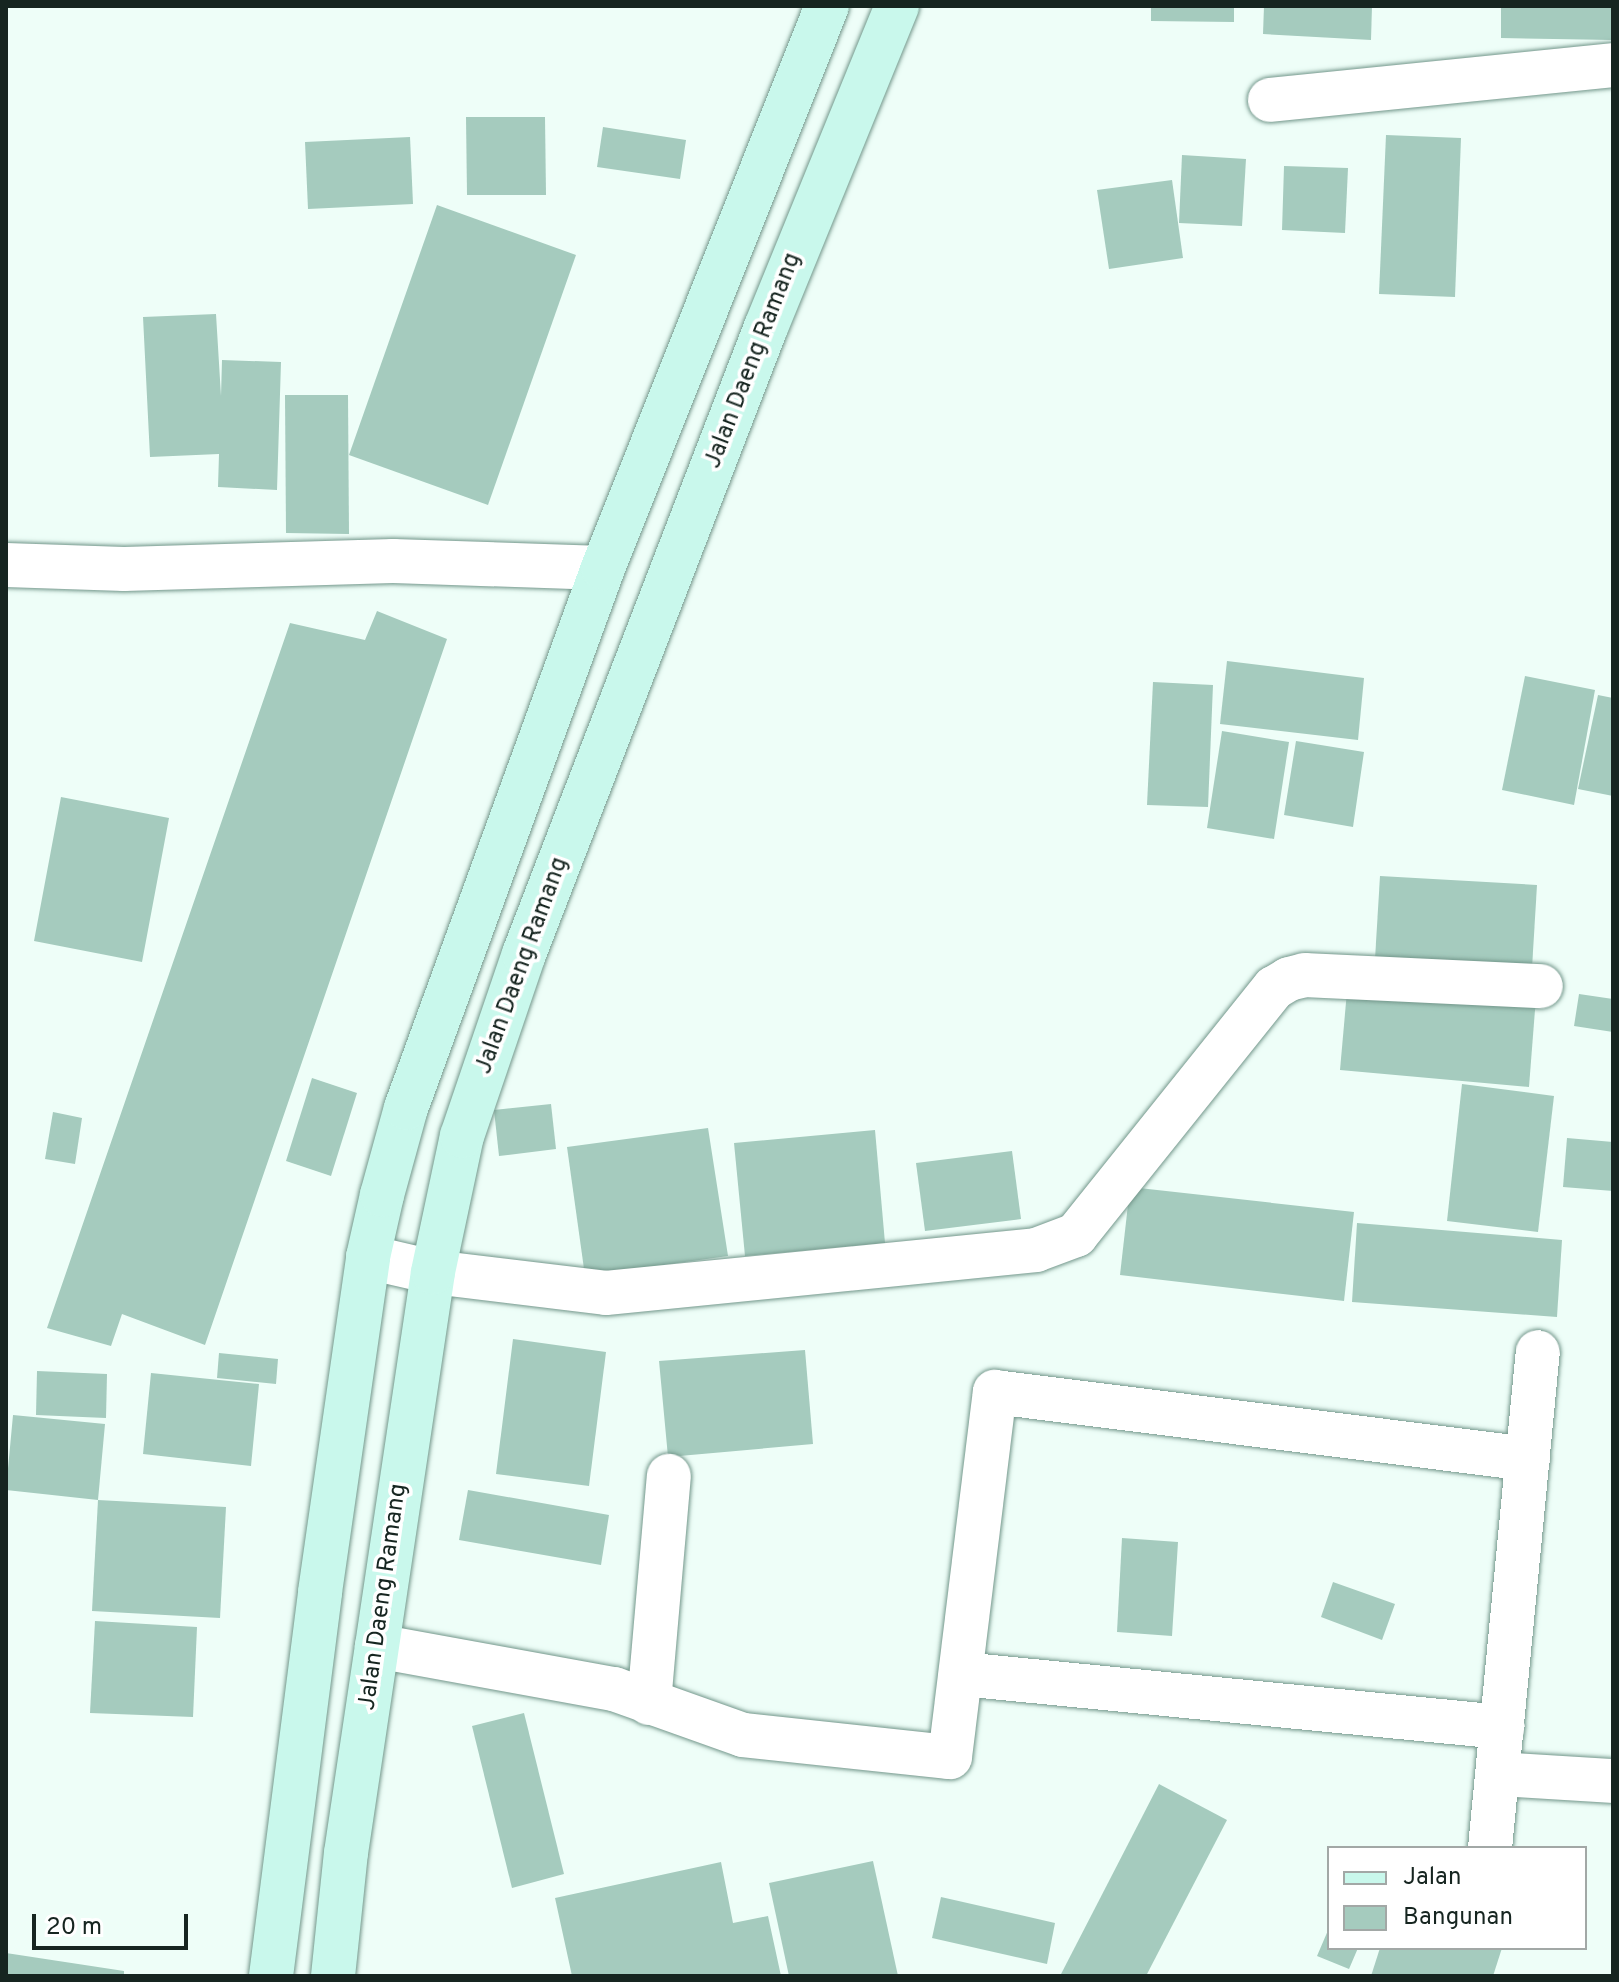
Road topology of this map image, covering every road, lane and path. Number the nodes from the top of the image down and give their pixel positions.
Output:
1 (827, 6) edge
2 (897, 6) edge
3 (1613, 65) edge
4 (798, 79) junction
5 (1270, 100) dead end
6 (857, 103) junction
7 (6, 565) edge
8 (603, 568) junction
9 (1541, 986) dead end
10 (368, 1257) junction
11 (433, 1272) junction
12 (1538, 1352) dead end
13 (1528, 1459) junction
14 (669, 1476) dead end
15 (377, 1646) junction
16 (961, 1674) junction
17 (649, 1703) junction
18 (1502, 1727) junction
19 (1498, 1774) junction
20 (1613, 1781) edge
21 (1490, 1846) edge
22 (271, 1976) edge
23 (333, 1976) edge

1 - 4 main road
2 - 6 main road, Jalan Daeng Ramang
3 - 5 street
4 - 6 main road
4 - 8 main road
6 - 11 main road, Jalan Daeng Ramang
7 - 8 street
8 - 10 main road
9 - 11 street
10 - 11 street
10 - 22 main road
11 - 15 main road, Jalan Daeng Ramang
12 - 13 street
13 - 16 street
13 - 18 street
14 - 17 street
15 - 17 street
15 - 23 main road, Jalan Daeng Ramang
16 - 17 street
16 - 18 street
18 - 19 street
19 - 20 street
19 - 21 street

